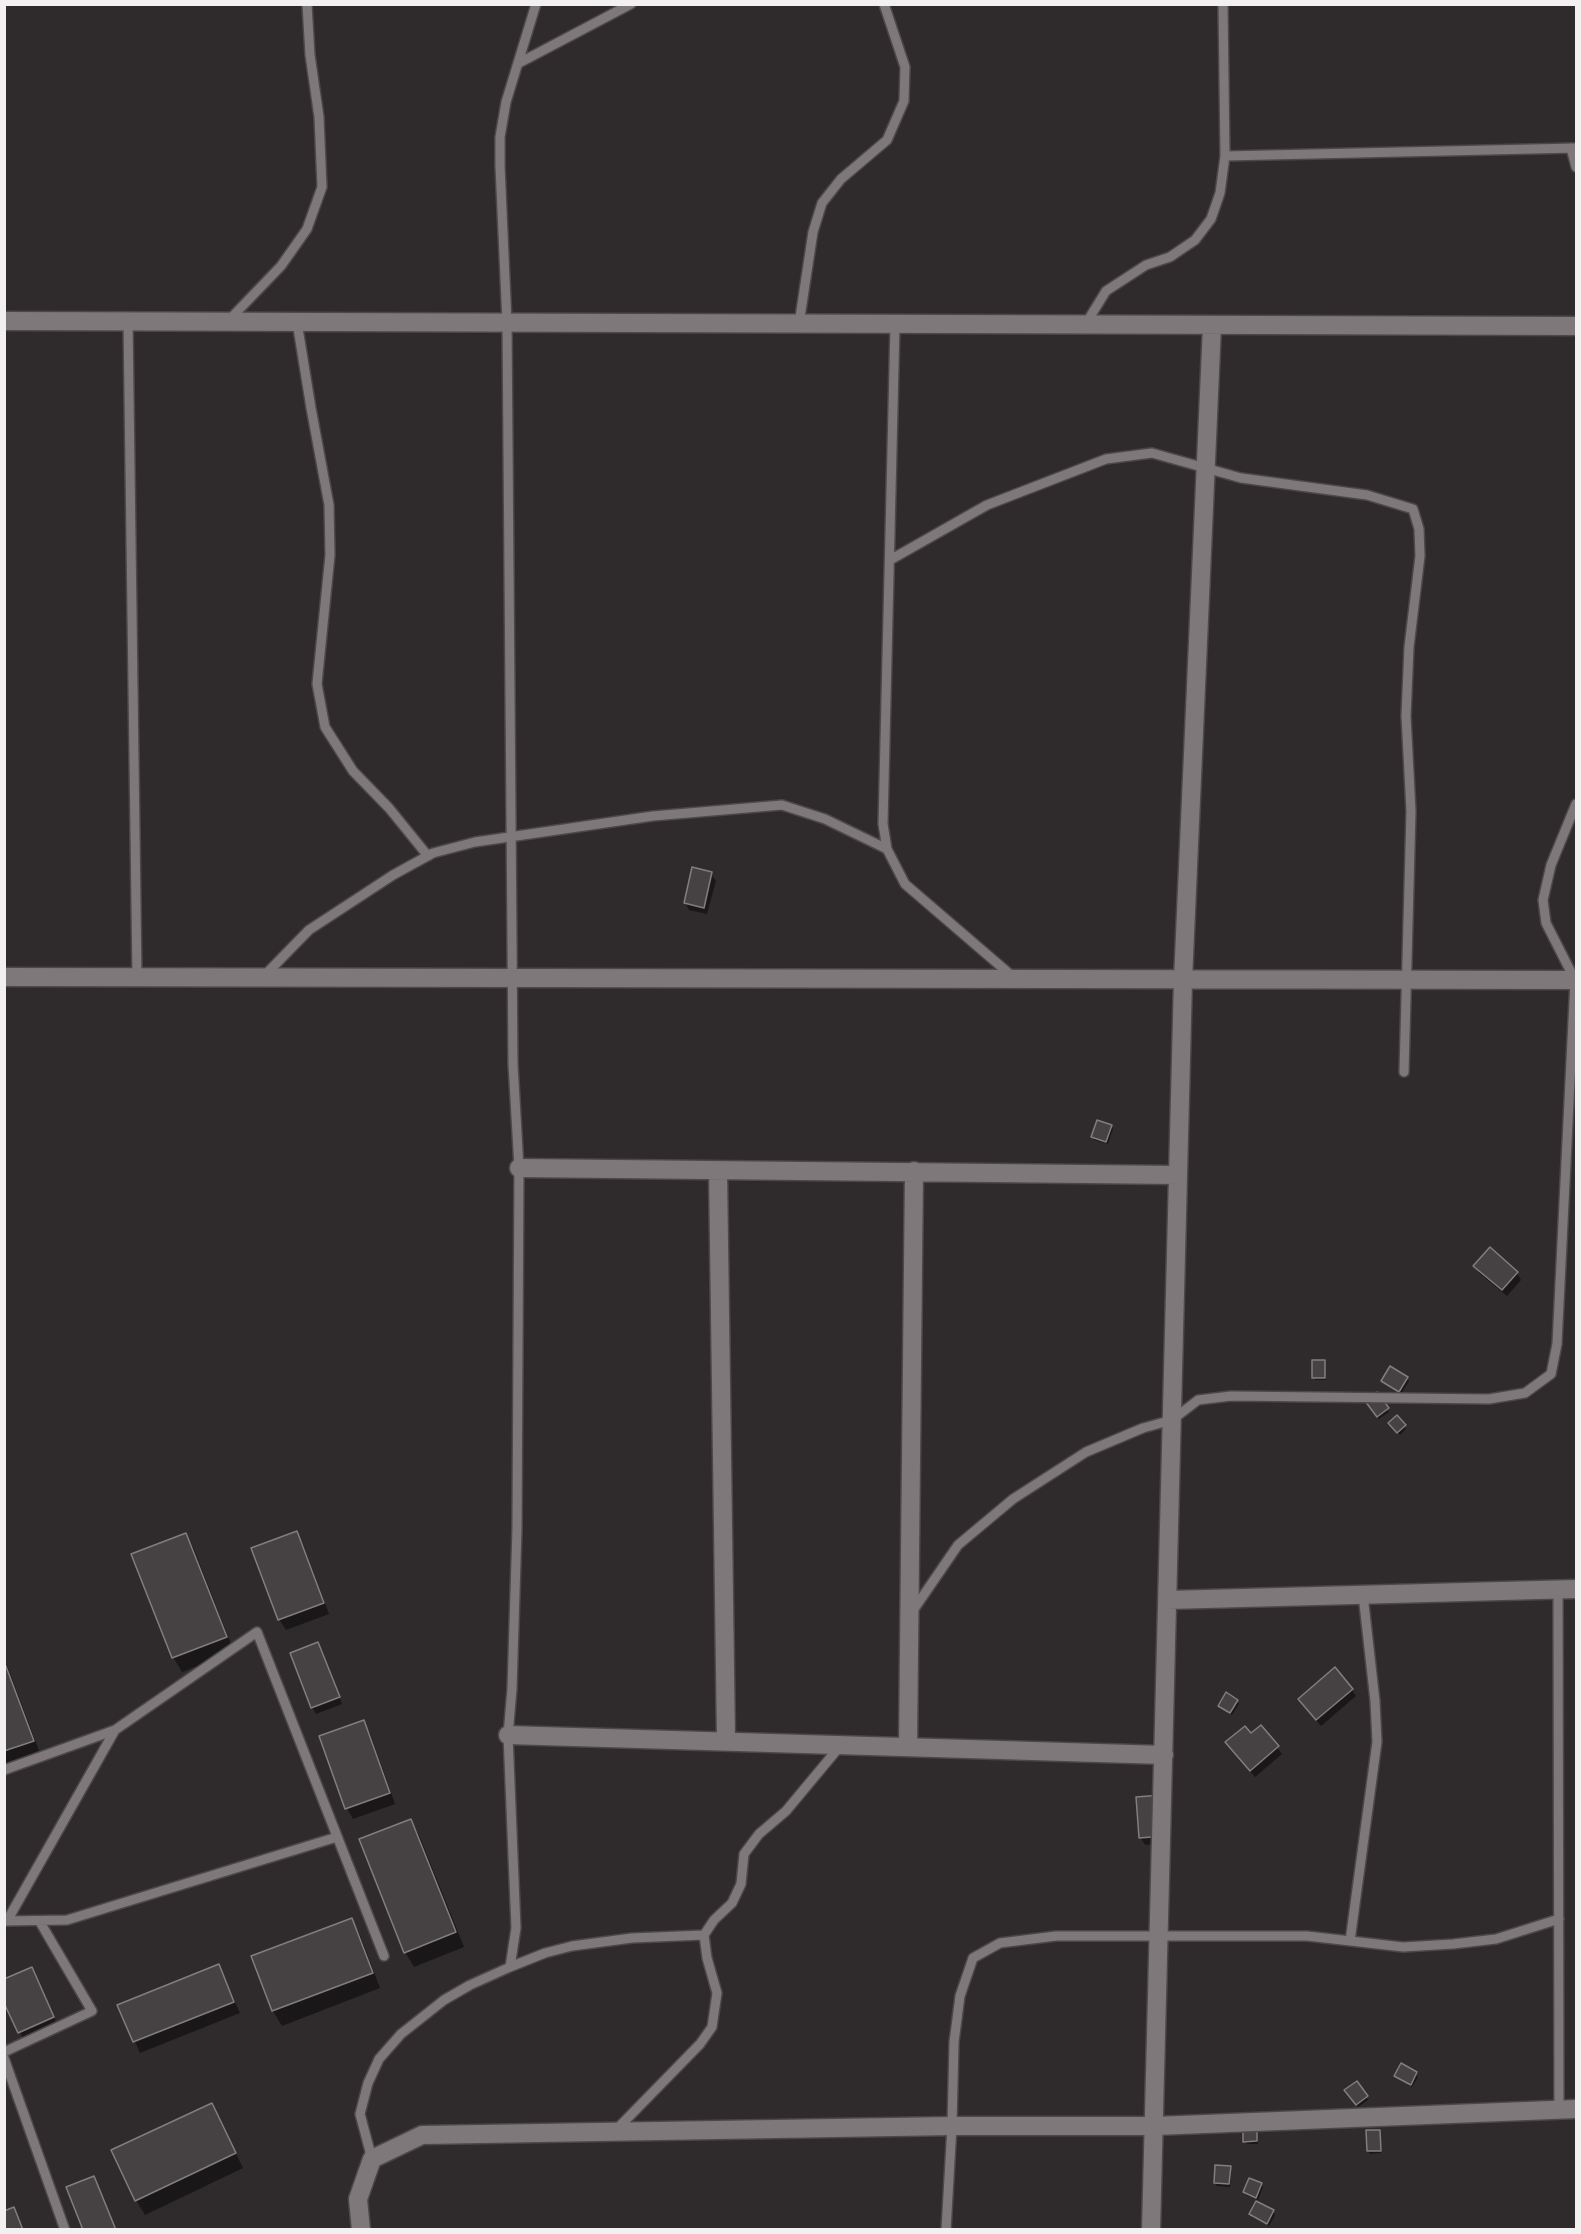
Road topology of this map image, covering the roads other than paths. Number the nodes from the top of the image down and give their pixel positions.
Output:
1 (307, 4) edge
2 (536, 4) edge
3 (631, 4) edge
4 (884, 4) edge
5 (1223, 4) edge
6 (519, 63) junction
7 (1574, 148) edge
8 (1225, 156) junction
9 (1576, 166) edge
10 (4, 321) edge
11 (128, 322) junction
12 (227, 322) junction
13 (297, 322) junction
14 (507, 323) junction
15 (799, 324) junction
16 (895, 325) junction
17 (1085, 325) junction
18 (1212, 326) junction
19 (1576, 326) edge
20 (1206, 468) junction
21 (890, 560) junction
22 (1576, 804) edge
23 (512, 837) junction
24 (886, 849) junction
25 (428, 856) junction
26 (4, 977) edge
27 (137, 977) junction
28 (262, 977) junction
29 (513, 978) junction
30 (1016, 979) junction
31 (1183, 980) junction
32 (1407, 980) junction
33 (1576, 980) edge
34 (1404, 1072) dead end
35 (1571, 1165) edge
36 (519, 1168) junction
37 (718, 1171) junction
38 (914, 1171) junction
39 (1178, 1175) junction
40 (1172, 1420) junction
41 (1567, 1590) edge
42 (1363, 1595) junction
43 (1168, 1600) junction
44 (909, 1615) junction
45 (115, 1730) junction
46 (508, 1735) junction
47 (726, 1740) junction
48 (841, 1745) junction
49 (909, 1747) junction
50 (1164, 1755) junction
51 (4, 1770) edge
52 (337, 1838) junction
53 (1558, 1919) junction
54 (6, 1921) edge
55 (40, 1922) junction
56 (704, 1935) junction
57 (1160, 1935) junction
58 (1350, 1941) junction
59 (384, 1956) dead end
60 (510, 1967) junction
61 (4, 2052) edge
62 (4, 2058) edge
63 (1568, 2109) edge
64 (952, 2126) junction
65 (1155, 2126) junction
66 (614, 2132) junction
67 (372, 2159) junction
68 (65, 2229) edge
69 (360, 2229) edge
70 (946, 2229) edge
71 (1151, 2229) edge

1 - 12 lane
2 - 6 lane
3 - 6 lane
4 - 15 lane
5 - 8 lane
6 - 14 lane
7 - 8 lane
7 - 9 lane
8 - 17 lane
10 - 11 street
11 - 12 street
11 - 27 lane
12 - 13 street
13 - 14 street
13 - 25 lane
14 - 15 street
14 - 23 lane
15 - 16 street
16 - 17 street
16 - 21 lane
17 - 18 street
18 - 19 street
18 - 20 street
20 - 21 lane
20 - 31 street
20 - 32 lane
21 - 24 lane
22 - 33 lane
23 - 24 lane
23 - 25 lane
23 - 29 lane
24 - 30 lane
25 - 28 lane
26 - 27 street
27 - 28 street
28 - 29 street
29 - 30 street
29 - 36 lane
30 - 31 street
31 - 32 street
31 - 39 street
32 - 33 street
32 - 34 lane
33 - 35 lane
35 - 40 lane
36 - 37 street
36 - 46 lane
37 - 38 street
37 - 47 street
38 - 39 street
38 - 44 street
39 - 40 street
40 - 43 street
40 - 44 lane
41 - 42 street
41 - 53 lane
42 - 43 street
42 - 58 lane
43 - 50 street
44 - 49 street
45 - 51 lane
45 - 52 lane
45 - 54 lane
46 - 47 street
46 - 60 lane
47 - 48 street
48 - 49 street
48 - 56 lane
49 - 50 street
50 - 57 street
52 - 55 lane
52 - 59 lane
53 - 58 lane
53 - 63 lane
54 - 55 lane
55 - 61 lane
56 - 60 lane
56 - 66 lane
57 - 58 lane
57 - 64 lane
57 - 65 street
60 - 67 lane
62 - 68 lane
63 - 65 street
64 - 65 street
64 - 66 street
64 - 70 lane
65 - 71 street
66 - 67 street
67 - 69 street

